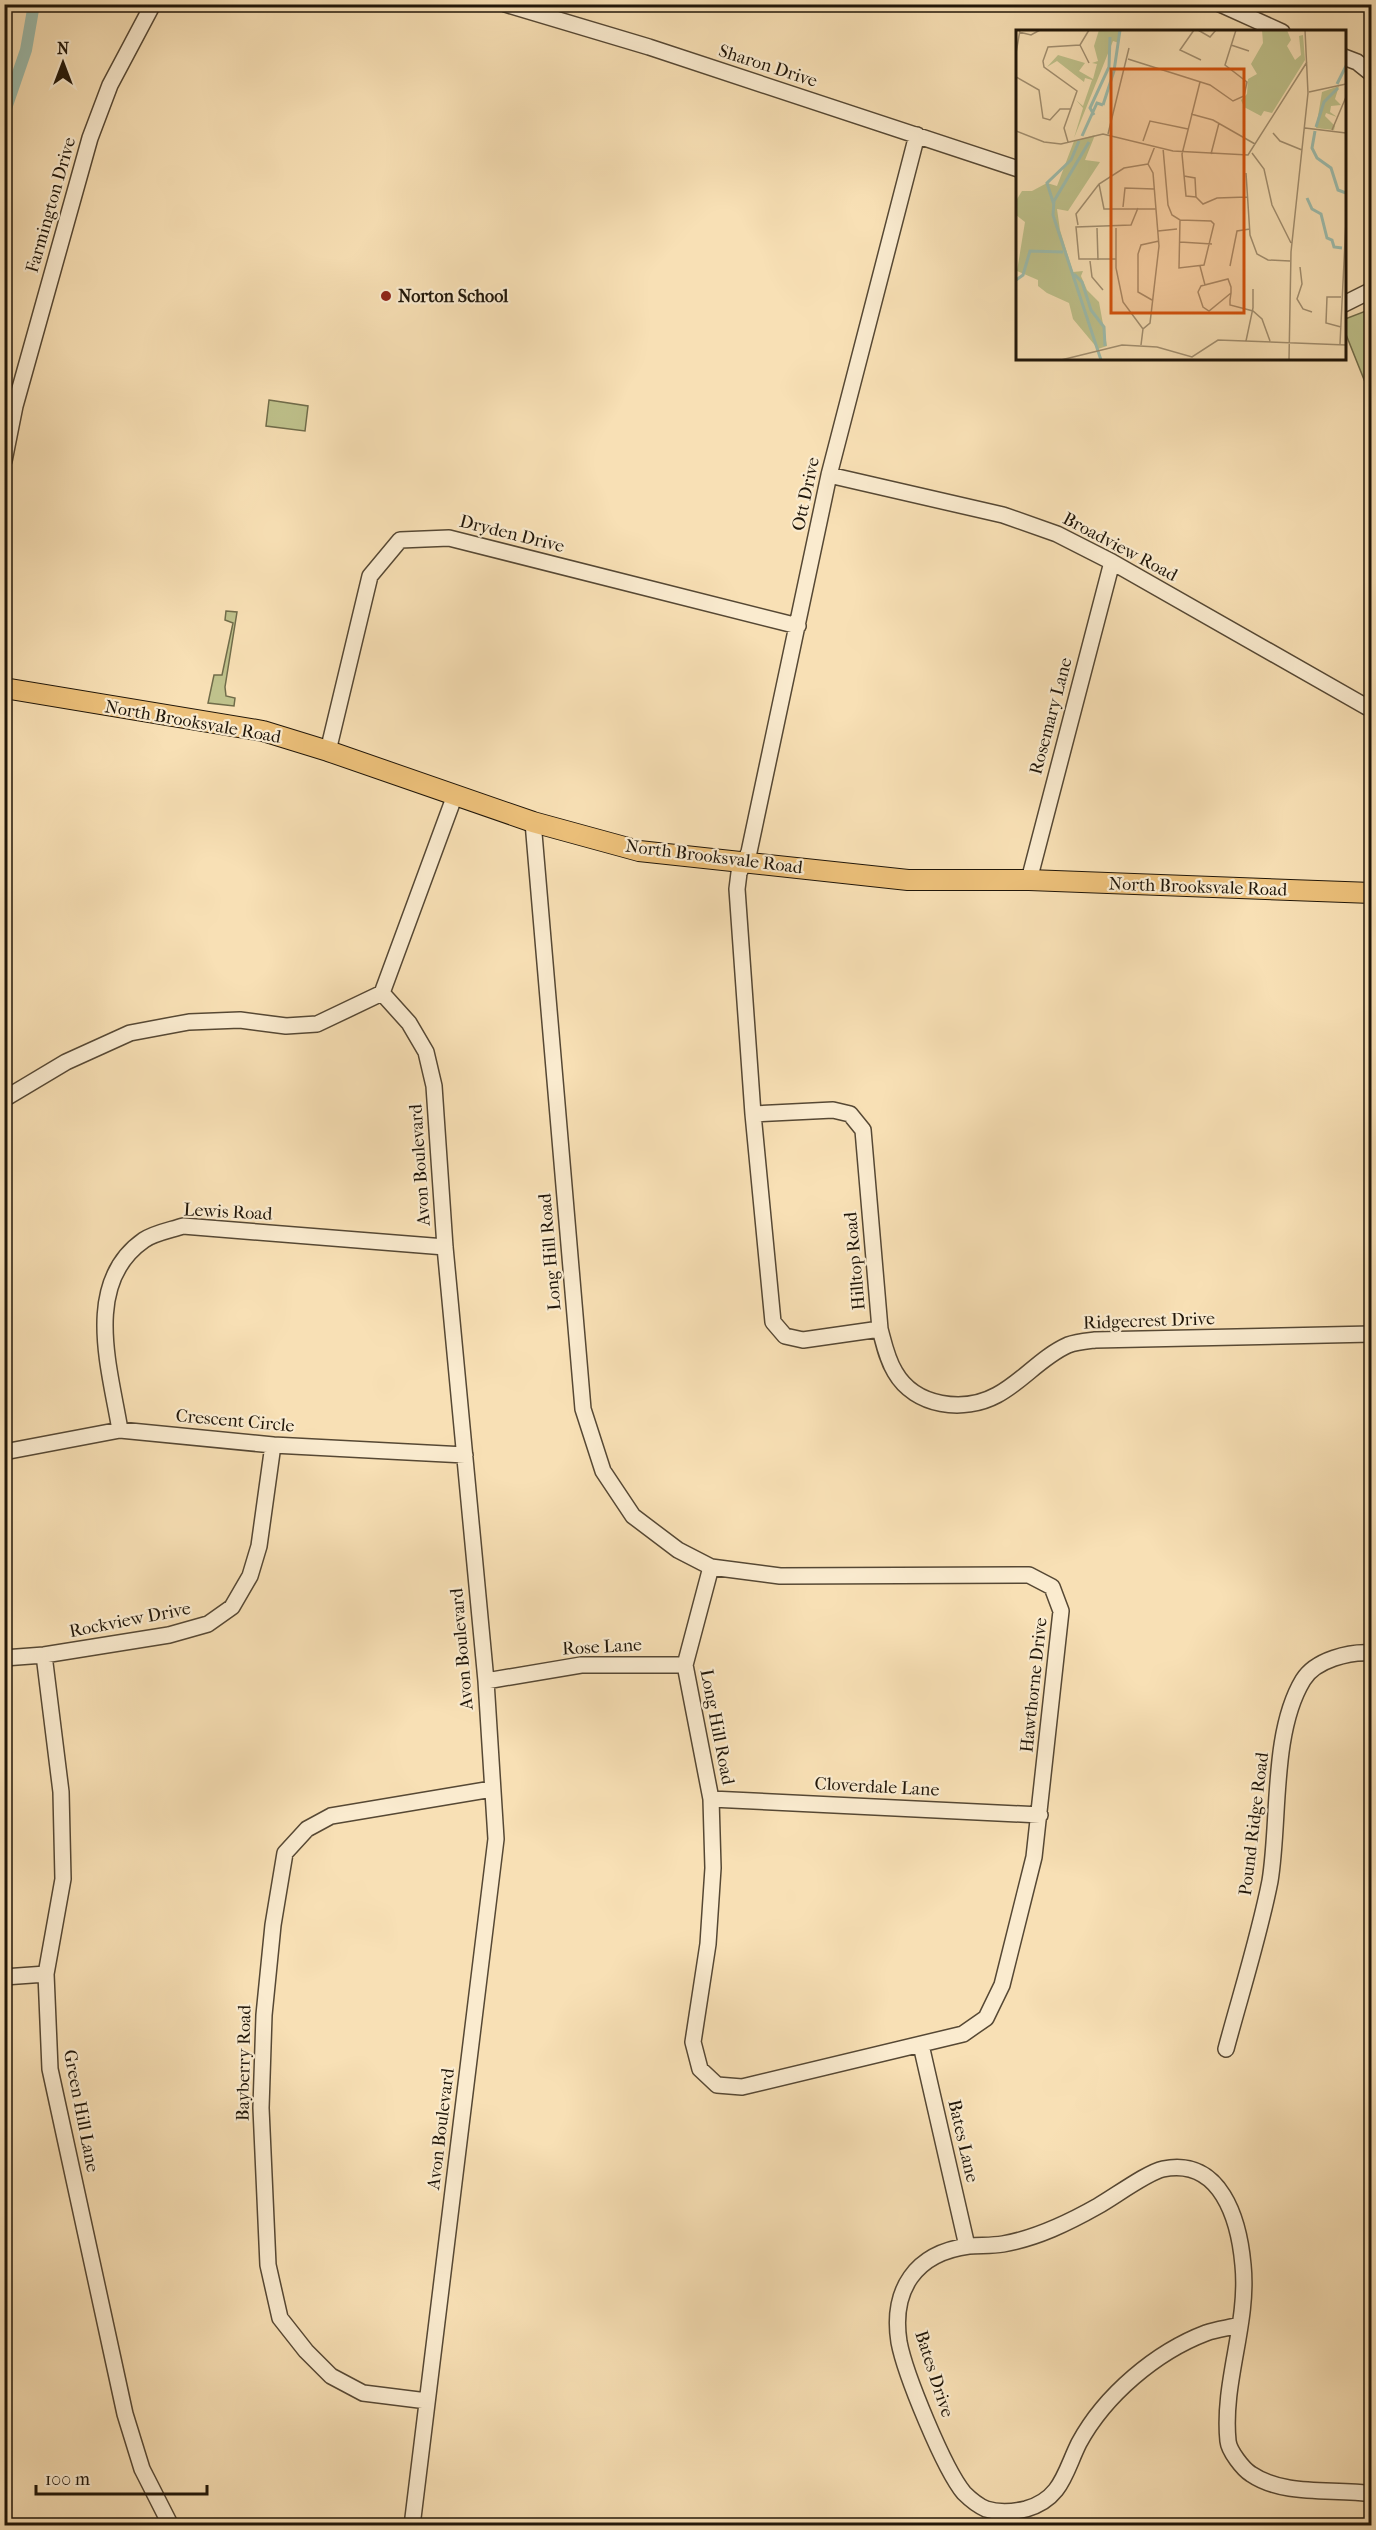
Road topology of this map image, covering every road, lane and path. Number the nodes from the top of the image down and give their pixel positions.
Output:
1 (153, 4) edge
2 (505, 4) edge
3 (1220, 4) edge
4 (1278, 30) edge
5 (1346, 58) edge
6 (1371, 74) edge
7 (917, 135) junction
8 (1016, 169) edge
9 (1371, 290) edge
10 (1346, 303) edge
11 (4, 461) edge
12 (829, 475) junction
13 (1113, 562) junction
14 (798, 626) junction
15 (4, 688) edge
16 (1371, 710) edge
17 (328, 751) junction
18 (455, 795) junction
19 (533, 822) junction
20 (744, 863) junction
21 (1029, 880) junction
22 (1371, 893) edge
23 (382, 993) junction
24 (4, 1100) edge
25 (753, 1114) junction
26 (444, 1248) junction
27 (880, 1329) junction
28 (1371, 1334) edge
29 (120, 1430) junction
30 (273, 1445) junction
31 (4, 1452) edge
32 (465, 1455) junction
33 (711, 1567) junction
34 (1371, 1653) edge
35 (44, 1655) junction
36 (4, 1658) edge
37 (685, 1665) junction
38 (486, 1681) junction
39 (492, 1789) junction
40 (711, 1799) junction
41 (1040, 1815) junction
42 (46, 1974) junction
43 (4, 1977) edge
44 (921, 2045) junction
45 (1226, 2049) dead end
46 (967, 2246) junction
47 (1240, 2325) junction
48 (427, 2401) junction
49 (1371, 2494) edge
50 (171, 2526) edge
51 (412, 2526) edge

1 - 11 street, Farmington Drive
2 - 7 street, Sharon Drive
3 - 4 street
5 - 6 street
7 - 8 street, Sharon Drive
7 - 12 street, Ott Drive
9 - 10 street
12 - 13 street, Broadview Road
12 - 14 street, Ott Drive
13 - 16 street, Broadview Road
13 - 21 street, Rosemary Lane
14 - 17 street, Dryden Drive
14 - 20 street, Ott Drive
15 - 17 main road, North Brooksvale Road
17 - 18 main road, North Brooksvale Road
18 - 19 main road, North Brooksvale Road
18 - 23 street
19 - 20 main road, North Brooksvale Road
19 - 33 street, Long Hill Road
20 - 21 main road, North Brooksvale Road
20 - 25 street, Hilltop Road
21 - 22 main road, North Brooksvale Road
23 - 24 street
23 - 26 street, Avon Boulevard
25 - 27 street, Hilltop Road
25 - 27 street, Hilltop Road
26 - 29 street, Lewis Road
26 - 32 street, Avon Boulevard
27 - 28 street, Ridgecrest Drive
29 - 30 street, Crescent Circle
29 - 31 street, Crescent Circle
30 - 32 street, Crescent Circle
30 - 35 street, Rockview Drive
32 - 38 street, Avon Boulevard
33 - 37 street, Long Hill Road
33 - 41 street, Hawthorne Drive
34 - 45 street, Pound Ridge Road
35 - 36 street, Rockview Drive
35 - 42 street, Green Hill Lane
37 - 38 street, Rose Lane
37 - 40 street, Long Hill Road
38 - 39 street, Avon Boulevard
39 - 48 street, Avon Boulevard
39 - 48 street, Bayberry Road
40 - 41 street, Cloverdale Lane
40 - 44 street, Long Hill Road
41 - 44 street, Hawthorne Drive
42 - 43 street
42 - 50 street, Green Hill Lane
44 - 46 street, Bates Lane
46 - 47 street, Bates Drive
46 - 47 street, Bates Drive
47 - 49 street, Bates Drive
48 - 51 street, Avon Boulevard

